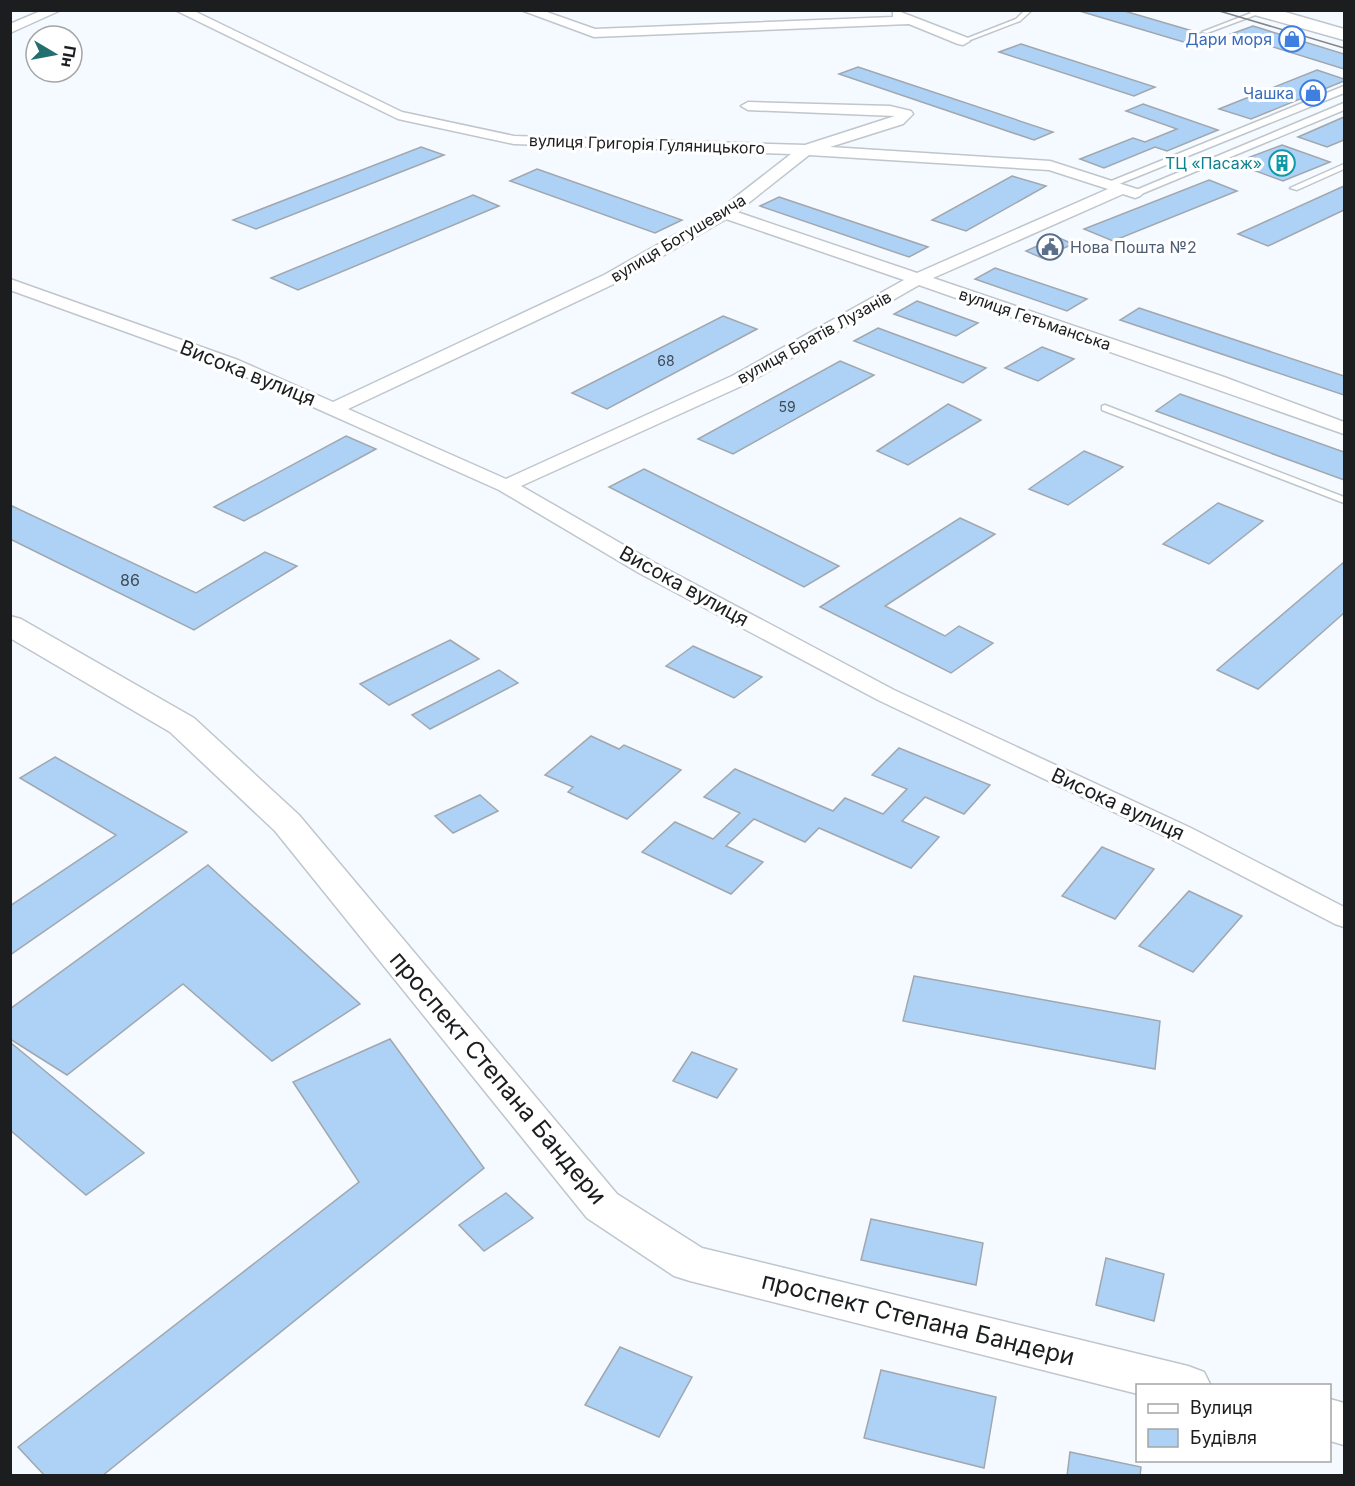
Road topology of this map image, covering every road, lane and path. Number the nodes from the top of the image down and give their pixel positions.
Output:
1 (55, 10) edge
2 (181, 10) edge
3 (527, 10) edge
4 (884, 10) edge
5 (1029, 10) edge
6 (1262, 11) edge
7 (911, 20) junction
8 (10, 29) edge
9 (1205, 32) dead end
10 (1344, 35) edge
11 (963, 41) joint
12 (1344, 89) edge
13 (748, 106) dead end
14 (1344, 106) edge
15 (806, 150) junction
16 (1344, 166) edge
17 (1294, 188) dead end
18 (1122, 189) junction
19 (725, 213) junction
20 (919, 278) junction
21 (10, 284) edge
22 (1104, 408) dead end
23 (333, 409) junction
24 (1344, 429) edge
25 (506, 486) junction
26 (1344, 500) edge
27 (10, 625) edge
28 (1344, 918) edge
29 (1180, 1384) edge

1 - 8 street
2 - 15 street, вулиця Григорія Гуляницького
3 - 7 street
4 - 7 street
5 - 11 lane
6 - 9 lane
6 - 10 main road
7 - 11 street
12 - 18 street, вулиця Братів Лузанів
13 - 15 street, вулиця Богушевича
14 - 18 street, вулиця Братів Лузанів
15 - 18 street, вулиця Григорія Гуляницького
15 - 19 street, вулиця Богушевича
16 - 17 lane
18 - 20 street, вулиця Братів Лузанів
19 - 20 street, вулиця Гетьманська
19 - 23 street, вулиця Богушевича
20 - 24 street, вулиця Гетьманська
20 - 25 street, вулиця Братів Лузанів
21 - 23 street, Висока вулиця
22 - 26 lane
23 - 25 street, Висока вулиця
25 - 28 street, Висока вулиця
27 - 29 main road, проспект Степана Бандери

